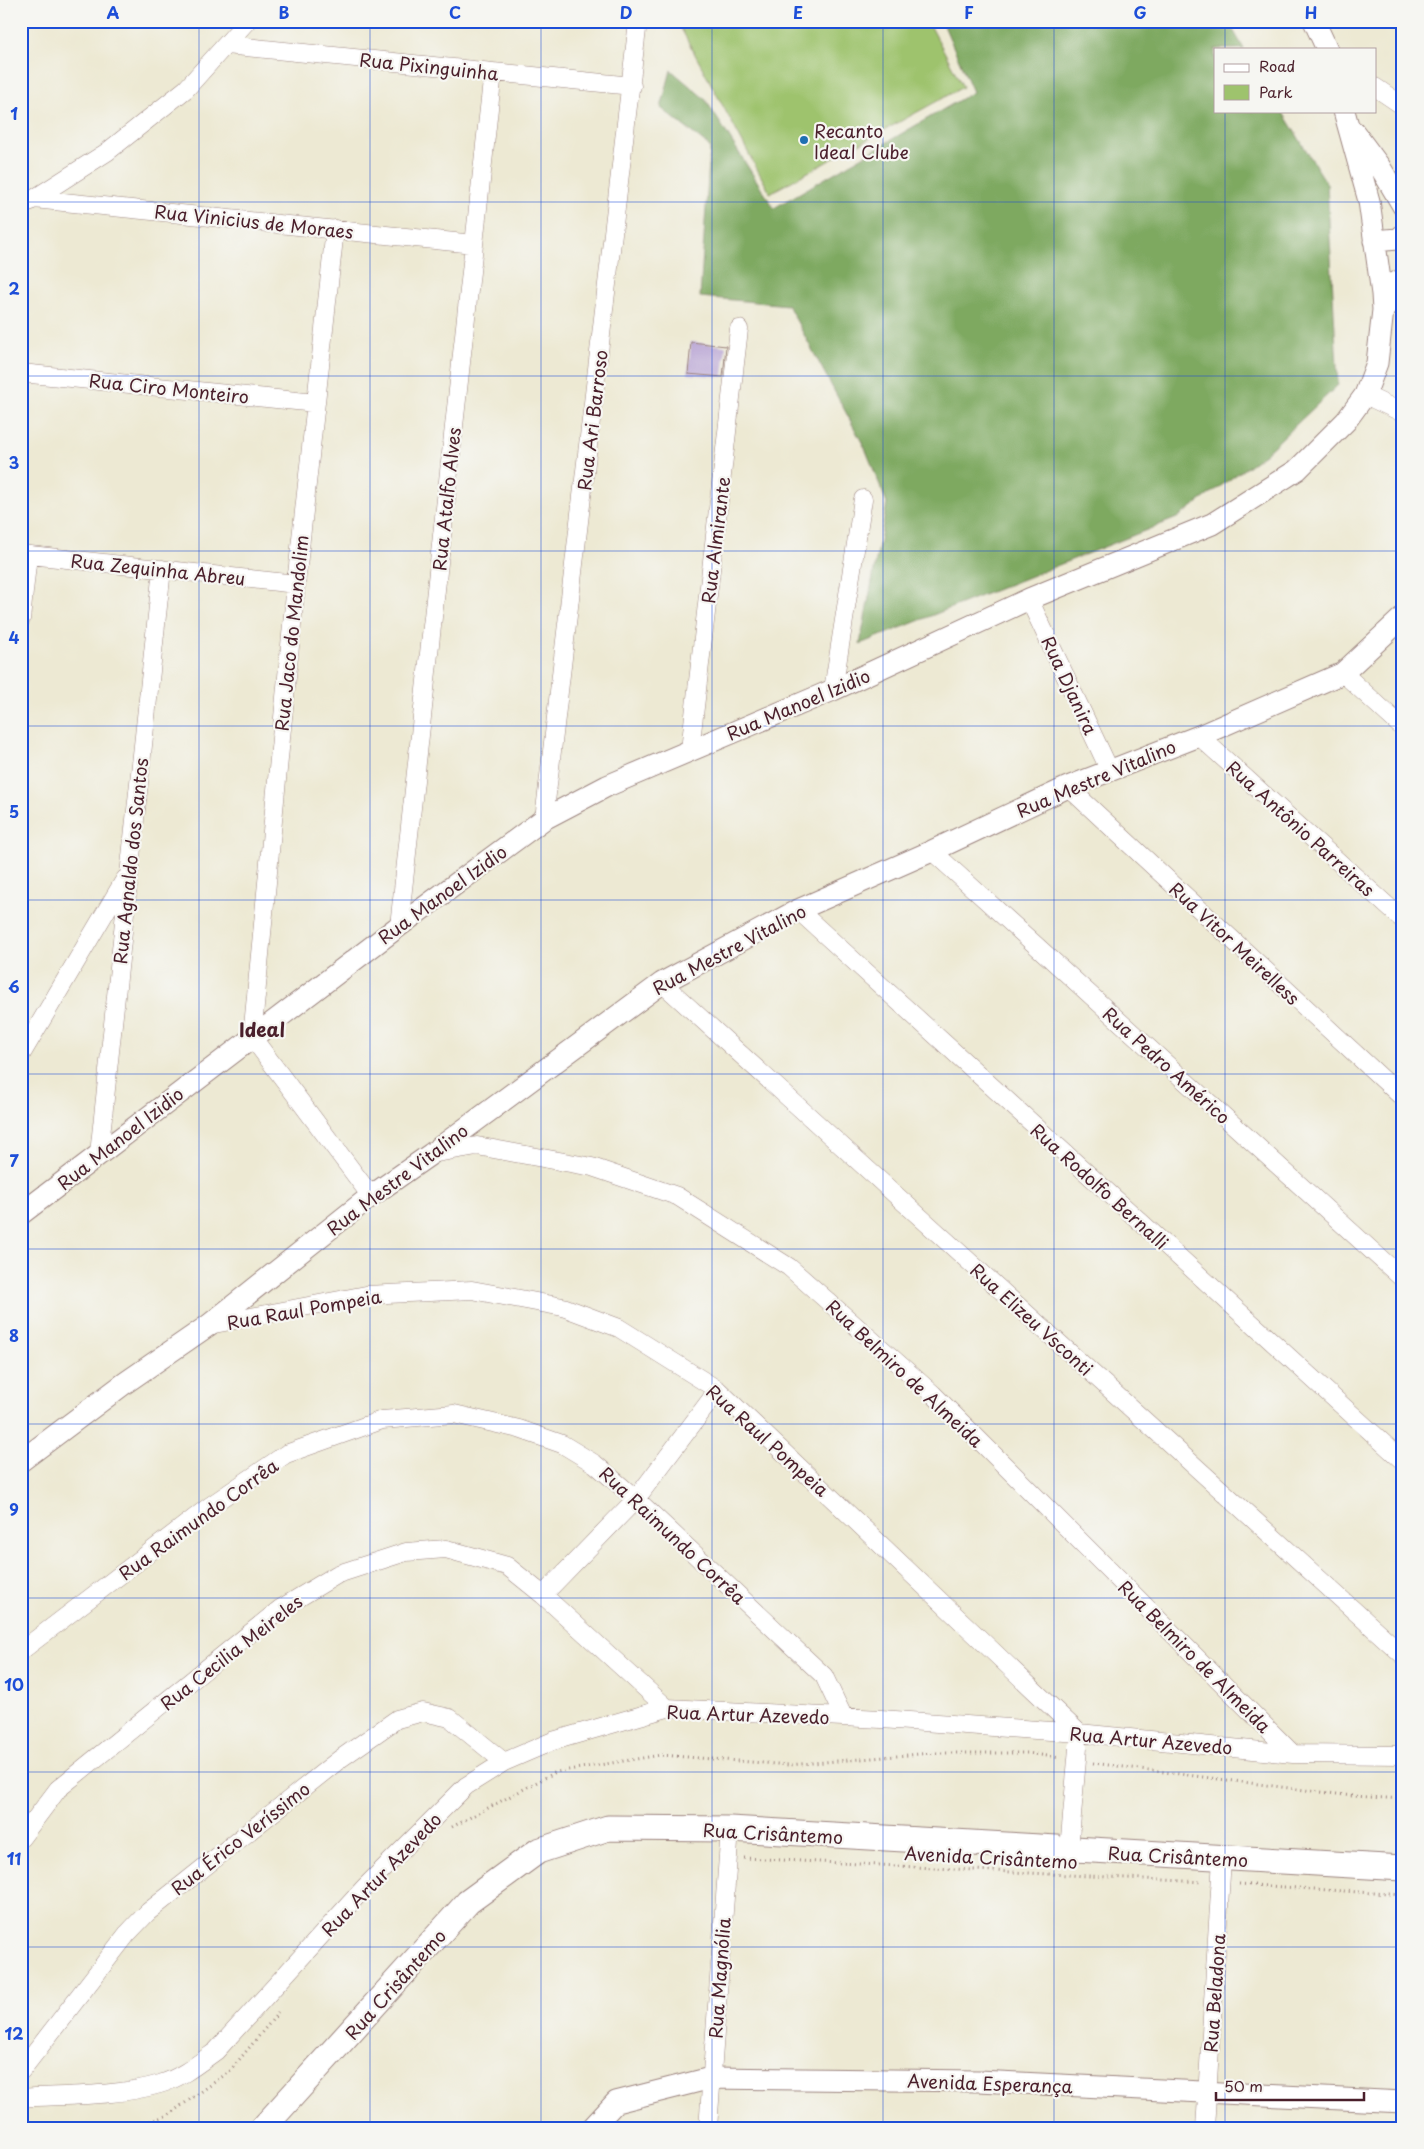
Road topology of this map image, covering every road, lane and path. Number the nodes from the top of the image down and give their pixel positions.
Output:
1 (247, 21) edge
2 (638, 21) edge
3 (1314, 21) edge
4 (226, 45) junction
5 (1327, 48) edge
6 (493, 72) junction
7 (632, 86) junction
8 (1376, 88) edge
9 (1403, 106) edge
10 (1345, 116) edge
11 (28, 203) edge
12 (1403, 206) edge
13 (335, 229) junction
14 (1403, 235) edge
15 (1374, 241) junction
16 (474, 244) junction
17 (1403, 279) edge
18 (1383, 310) junction
19 (739, 329) dead end
20 (21, 373) edge
21 (1365, 395) junction
22 (316, 403) junction
23 (1403, 413) edge
24 (862, 499) dead end
25 (25, 555) edge
26 (162, 569) junction
27 (296, 584) junction
28 (1029, 600) junction
29 (1403, 617) edge
30 (21, 619) edge
31 (1343, 673) junction
32 (834, 690) junction
33 (1403, 728) edge
34 (1200, 736) junction
35 (690, 750) junction
36 (1110, 770) junction
37 (1068, 787) junction
38 (544, 819) junction
39 (932, 851) junction
40 (128, 873) junction
41 (798, 910) junction
42 (1403, 920) edge
43 (399, 926) junction
44 (662, 983) junction
45 (252, 1037) junction
46 (21, 1056) edge
47 (1403, 1098) edge
48 (99, 1154) junction
49 (431, 1154) junction
50 (371, 1196) junction
51 (21, 1214) edge
52 (1403, 1280) edge
53 (208, 1325) junction
54 (718, 1390) junction
55 (21, 1461) edge
56 (1403, 1461) edge
57 (636, 1499) junction
58 (543, 1595) junction
59 (21, 1651) edge
60 (1403, 1655) edge
61 (667, 1708) junction
62 (843, 1716) junction
63 (1078, 1741) junction
64 (1292, 1754) junction
65 (1403, 1755) edge
66 (504, 1762) junction
67 (730, 1829) junction
68 (21, 1838) edge
69 (1070, 1844) junction
70 (728, 1857) junction
71 (1403, 1868) edge
72 (1222, 1871) junction
73 (1403, 1895) edge
74 (21, 2071) edge
75 (711, 2078) junction
76 (1207, 2093) junction
77 (21, 2098) edge
78 (1403, 2102) edge
79 (264, 2128) edge
80 (592, 2128) edge
81 (708, 2128) edge
82 (1205, 2128) edge

1 - 4 street
2 - 7 street, Rua Ari Barroso
3 - 5 street
4 - 6 street, Rua Pixinguinha
4 - 11 street
6 - 7 street, Rua Pixinguinha
6 - 16 street, Rua Atalfo Alves
7 - 38 street, Rua Ari Barroso
8 - 9 street
10 - 12 street, Rua Manoel Izidio
10 - 15 street, Rua Manoel Izidio
11 - 13 street, Rua Vinicius de Moraes
13 - 16 street, Rua Vinicius de Moraes
13 - 22 street, Rua Jaco do Mandolim
14 - 15 street
15 - 18 street, Rua Manoel Izidio
16 - 43 street, Rua Atalfo Alves
17 - 18 street
18 - 21 street, Rua Manoel Izidio
19 - 35 street, Rua Almirante
20 - 22 street, Rua Ciro Monteiro
21 - 23 street
21 - 28 street, Rua Manoel Izidio
22 - 27 street, Rua Jaco do Mandolim
24 - 32 street
25 - 26 street, Rua Zequinha Abreu
25 - 30 street
26 - 27 street, Rua Zequinha Abreu
26 - 40 street, Rua Agnaldo dos Santos
27 - 45 street, Rua Jaco do Mandolim
28 - 32 street, Rua Manoel Izidio
28 - 36 street, Rua Djanira
29 - 31 street, Rua Mestre Vitalino
31 - 33 street
31 - 34 street, Rua Mestre Vitalino
32 - 35 street, Rua Manoel Izidio
34 - 36 street, Rua Mestre Vitalino
34 - 42 street, Rua Antônio Parreiras
35 - 38 street, Rua Manoel Izidio
36 - 37 street, Rua Mestre Vitalino
37 - 39 street, Rua Mestre Vitalino
37 - 47 street, Rua Vitor Meirelless
38 - 43 street, Rua Manoel Izidio
39 - 41 street, Rua Mestre Vitalino
39 - 52 street, Rua Pedro Américo
40 - 46 street
40 - 48 street, Rua Agnaldo dos Santos
41 - 44 street, Rua Mestre Vitalino
41 - 56 street, Rua Rodolfo Bernalli
43 - 45 street, Rua Manoel Izidio
44 - 49 street, Rua Mestre Vitalino
44 - 60 street, Rua Elizeu Vsconti
45 - 48 street, Rua Manoel Izidio
45 - 50 street
48 - 51 street, Rua Manoel Izidio
49 - 50 street, Rua Mestre Vitalino
49 - 64 street, Rua Belmiro de Almeida
50 - 53 street, Rua Mestre Vitalino
53 - 54 street, Rua Raul Pompeia
53 - 55 street, Rua Mestre Vitalino
54 - 57 street
54 - 63 street, Rua Raul Pompeia
57 - 58 street
57 - 59 street, Rua Raimundo Corrêa
57 - 62 street, Rua Raimundo Corrêa
58 - 61 street, Rua Cecilia Meireles
58 - 68 street, Rua Cecilia Meireles
61 - 62 street, Rua Artur Azevedo
61 - 66 street, Rua Artur Azevedo
62 - 63 street, Rua Artur Azevedo
63 - 64 street, Rua Artur Azevedo
63 - 69 street, bridge
64 - 65 street, Rua Artur Azevedo
66 - 74 street, Rua Érico Veríssimo
66 - 77 street, Rua Artur Azevedo
67 - 69 main road, Rua Crisântemo
67 - 70 street, Rua Magnólia
67 - 79 main road, Rua Crisântemo
69 - 72 main road, Rua Crisântemo
70 - 72 path, Avenida Crisântemo
70 - 75 street, Rua Magnólia
71 - 72 main road, Rua Crisântemo
72 - 73 path, Avenida Crisântemo
72 - 76 street, Rua Beladona
75 - 76 street, Avenida Esperança
75 - 80 street, Avenida Esperança
75 - 81 street, Rua Magnólia
76 - 78 street, Avenida Esperança
76 - 82 street, Rua Beladona

